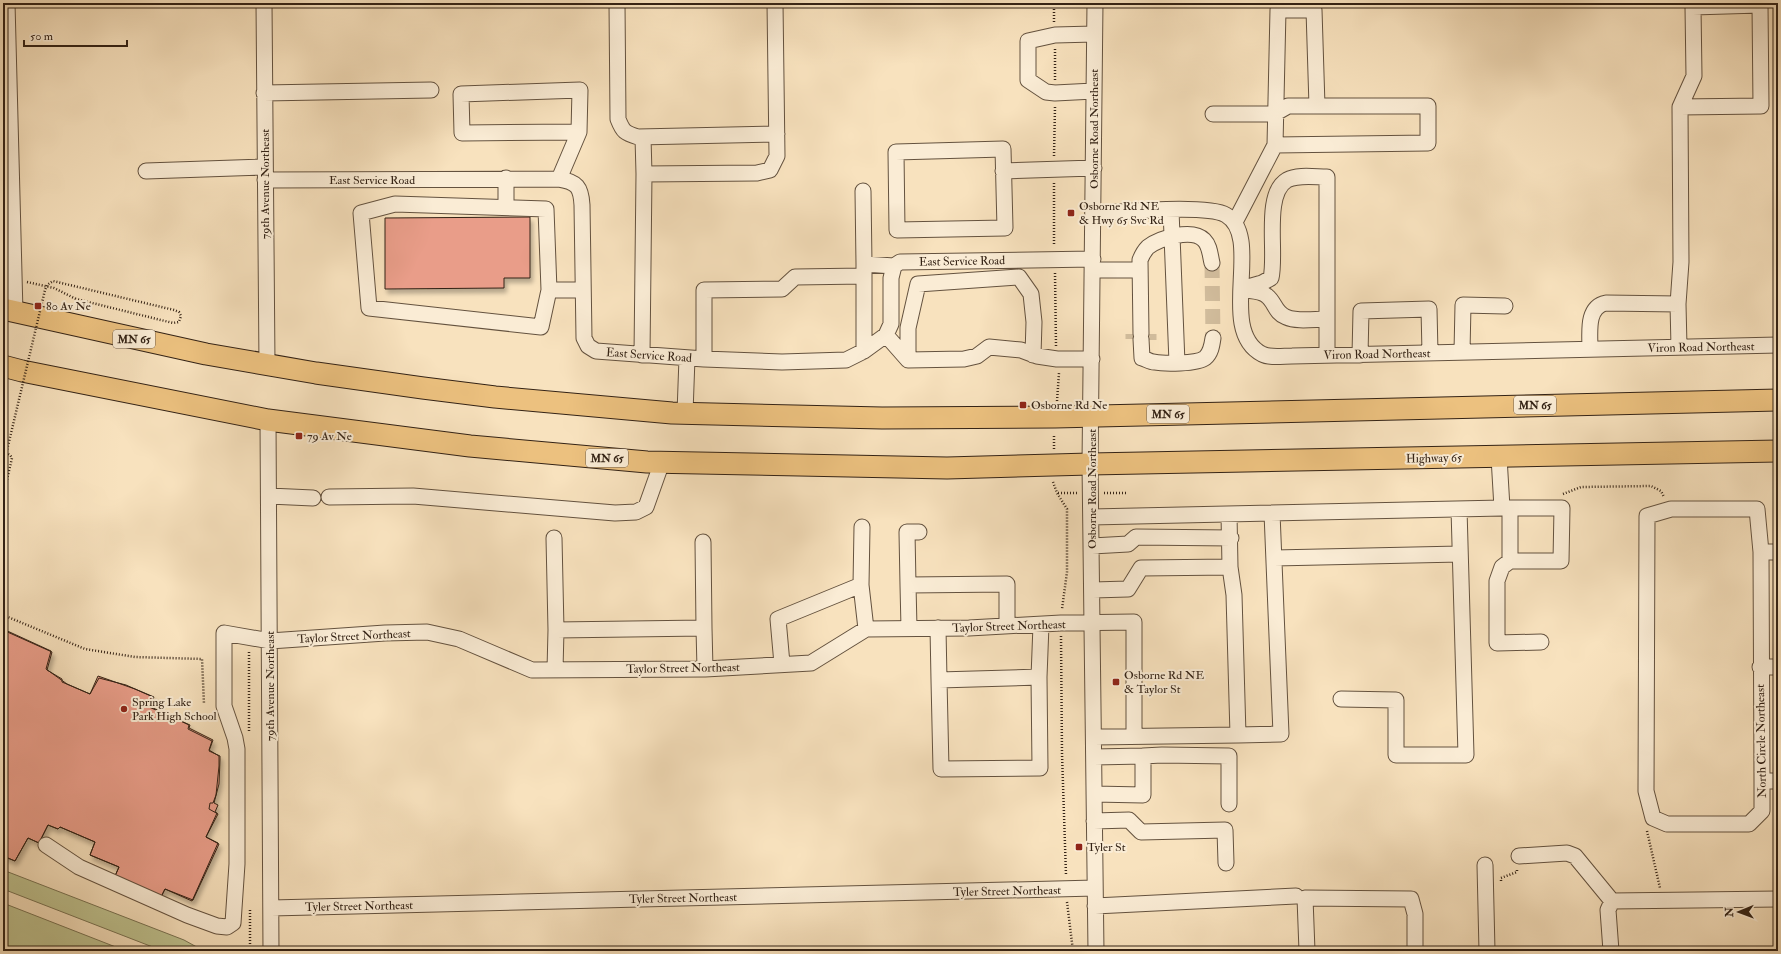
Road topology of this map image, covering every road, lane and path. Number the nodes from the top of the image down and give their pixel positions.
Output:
1 (7, 3) edge
2 (264, 3) edge
3 (617, 3) edge
4 (776, 3) edge
5 (1095, 3) edge
6 (1094, 34) junction
7 (431, 90) dead end
8 (1094, 91) junction
9 (264, 93) junction
10 (1317, 106) junction
11 (1680, 107) junction
12 (1213, 114) dead end
13 (1274, 114) junction
14 (579, 132) junction
15 (777, 134) junction
16 (643, 137) junction
17 (1275, 145) junction
18 (1094, 168) junction
19 (146, 171) dead end
20 (1003, 172) junction
21 (265, 174) junction
22 (644, 174) junction
23 (506, 178) junction
24 (559, 179) junction
25 (397, 180) junction
26 (8, 183) edge
27 (863, 192) dead end
28 (395, 204) junction
29 (506, 207) junction
30 (1171, 210) junction
31 (1093, 214) junction
32 (1234, 222) junction
33 (1166, 238) junction
34 (9, 259) edge
35 (995, 260) junction
36 (1212, 263) tunnel mouth
37 (1093, 265) junction
38 (894, 266) junction
39 (864, 270) junction
40 (1132, 270) junction
41 (1270, 278) junction
42 (995, 280) junction
43 (39, 285) dead end
44 (1241, 289) junction
45 (549, 290) junction
46 (583, 290) junction
47 (1269, 298) junction
48 (1678, 304) junction
49 (1506, 306) dead end
50 (9, 311) edge
51 (1327, 319) junction
52 (886, 335) junction
53 (1141, 336) junction
54 (1213, 338) tunnel mouth
55 (1778, 345) edge
56 (1679, 347) junction
57 (1590, 348) junction
58 (864, 351) junction
59 (1462, 352) junction
60 (1430, 353) junction
61 (1033, 354) junction
62 (642, 355) junction
63 (1327, 355) junction
64 (1360, 355) junction
65 (687, 358) junction
66 (704, 359) junction
67 (1092, 359) junction
68 (908, 360) junction
69 (1177, 362) junction
70 (266, 364) junction
71 (3, 366) edge
72 (1778, 400) edge
73 (685, 413) junction
74 (1091, 416) junction
75 (268, 420) junction
76 (3, 451) edge
77 (1778, 451) edge
78 (1499, 457) junction
79 (662, 462) junction
80 (1090, 464) junction
81 (3, 467) edge
82 (269, 496) junction
83 (1560, 496) dead end
84 (3, 497) edge
85 (329, 497) dead end
86 (313, 498) dead end
87 (1506, 508) junction
88 (1459, 509) junction
89 (1671, 509) junction
90 (1272, 513) junction
91 (1229, 514) junction
92 (1174, 515) junction
93 (1143, 516) junction
94 (1091, 517) junction
95 (862, 527) dead end
96 (919, 532) dead end
97 (1142, 537) junction
98 (554, 538) dead end
99 (1174, 538) junction
100 (1231, 538) junction
101 (703, 542) dead end
102 (1092, 546) junction
103 (1761, 552) junction
104 (1778, 552) edge
105 (1460, 554) junction
106 (1274, 558) junction
107 (1510, 561) junction
108 (1230, 567) junction
109 (861, 585) junction
110 (908, 585) junction
111 (1093, 590) junction
112 (4, 615) edge
113 (3, 621) edge
114 (1093, 624) junction
115 (1041, 625) junction
116 (1007, 626) junction
117 (704, 628) junction
118 (909, 628) junction
119 (938, 628) junction
120 (866, 629) junction
121 (556, 630) junction
122 (270, 641) junction
123 (1541, 642) dead end
124 (782, 664) junction
125 (1760, 667) junction
126 (1778, 667) edge
127 (705, 669) junction
128 (555, 670) junction
129 (1039, 677) junction
130 (939, 680) junction
131 (1341, 699) dead end
132 (204, 704) dead end
133 (1238, 735) junction
134 (1134, 736) junction
135 (1094, 737) junction
136 (1143, 756) junction
137 (1094, 757) junction
138 (1762, 781) junction
139 (1778, 781) edge
140 (1094, 794) junction
141 (1229, 804) dead end
142 (1654, 818) junction
143 (1094, 821) junction
144 (46, 845) dead end
145 (1519, 856) joint
146 (1226, 863) dead end
147 (1485, 865) dead end
148 (1500, 887) dead end
149 (1095, 888) junction
150 (1296, 896) dead end
151 (1778, 899) edge
152 (1663, 900) junction
153 (1612, 901) junction
154 (1095, 906) junction
155 (271, 908) junction
156 (271, 951) edge
157 (1096, 951) edge
158 (1307, 951) edge
159 (1415, 951) edge
160 (1487, 951) edge
161 (1611, 951) edge

1 - 26 street
2 - 9 street, 79th Avenue Northeast
3 - 16 street
4 - 15 street
5 - 6 street, Osborne Road Northeast
6 - 8 street, Osborne Road Northeast
6 - 8 street
7 - 9 street
8 - 18 street, Osborne Road Northeast
9 - 21 street, 79th Avenue Northeast
10 - 13 street
10 - 13 street
10 - 17 street
11 - 11 street
11 - 48 street
12 - 13 street
13 - 17 street
14 - 14 street
14 - 24 street
15 - 16 street
15 - 22 street
16 - 22 street
17 - 32 street
18 - 20 street
18 - 31 street, Osborne Road Northeast
19 - 21 street, East Service Road
20 - 20 street
21 - 25 street, East Service Road
21 - 70 street, 79th Avenue Northeast
22 - 62 street
23 - 24 street, East Service Road
23 - 25 street, East Service Road
23 - 29 street
24 - 46 street, East Service Road
25 - 28 street
26 - 34 street
27 - 39 street
28 - 29 street
28 - 45 street
29 - 45 street
30 - 31 street
30 - 32 street
30 - 33 street
31 - 37 street, Osborne Road Northeast
32 - 44 street, Viron Road Northeast
33 - 36 street
33 - 40 street
33 - 53 street
33 - 69 street
34 - 50 street
35 - 37 street, East Service Road
35 - 38 street, East Service Road
35 - 42 street
37 - 40 street, East Service Road
37 - 67 street, Osborne Road Northeast
38 - 39 street, East Service Road
38 - 52 street
39 - 58 street
39 - 66 street, East Service Road
40 - 53 street
41 - 44 street
41 - 47 street
41 - 51 street
42 - 61 street
42 - 68 street
43 - 81 path, bridge
44 - 47 street
44 - 63 street, Viron Road Northeast
45 - 46 street
46 - 62 street, East Service Road
47 - 51 street
48 - 56 street
48 - 57 street
49 - 59 street
50 - 70 highway, MN 65
51 - 63 street
52 - 58 street, East Service Road
52 - 68 street
53 - 69 street
54 - 69 street
55 - 56 street, Viron Road Northeast
56 - 57 street, Viron Road Northeast
57 - 59 street, Viron Road Northeast
58 - 66 street, East Service Road
59 - 60 street, Viron Road Northeast
60 - 64 street, Viron Road Northeast
60 - 64 street
61 - 67 street
61 - 68 street
62 - 65 street, East Service Road
63 - 64 street, Viron Road Northeast
65 - 66 street, East Service Road
65 - 73 street
67 - 74 street, Osborne Road Northeast
70 - 73 highway, MN 65
71 - 75 highway, MN 65
72 - 74 highway, MN 65
73 - 74 highway, MN 65
74 - 80 street, Osborne Road Northeast
75 - 79 highway, MN 65
75 - 82 street, 79th Avenue Northeast
76 - 84 path
77 - 78 highway, Highway 65 / MN 65
78 - 80 highway, Highway 65 / MN 65
78 - 87 street
79 - 80 highway, MN 65
79 - 85 street
80 - 94 street, Osborne Road Northeast
82 - 86 street
82 - 122 street, 79th Avenue Northeast
83 - 89 path
87 - 88 street
87 - 107 street
87 - 107 street
88 - 90 street
88 - 105 street
89 - 103 street, North Circle Northeast
89 - 142 street, North Circle Northeast
90 - 91 street
90 - 106 street
91 - 92 street
91 - 100 street
92 - 93 street
92 - 99 street
93 - 94 street
93 - 97 street
94 - 102 street, Osborne Road Northeast
95 - 109 street
96 - 110 street
97 - 99 street
97 - 102 street
98 - 121 street
99 - 100 street
100 - 108 street
101 - 117 street
102 - 111 street, Osborne Road Northeast
103 - 104 street
103 - 125 street, North Circle Northeast
105 - 106 street
105 - 131 street
106 - 133 street
107 - 123 street
108 - 111 street
108 - 133 street
109 - 120 street
109 - 124 street
110 - 116 street
110 - 118 street
111 - 114 street, Osborne Road Northeast
112 - 113 path
112 - 132 path
114 - 115 street, Taylor Street Northeast
114 - 134 street, Taylor Street Northeast
114 - 135 street, Osborne Road Northeast
115 - 116 street, Taylor Street Northeast
115 - 129 street
116 - 119 street, Taylor Street Northeast
117 - 121 street
117 - 127 street
118 - 119 street, Taylor Street Northeast
118 - 120 street, Taylor Street Northeast
119 - 130 street
120 - 124 street, Taylor Street Northeast
121 - 128 street
122 - 128 street, Taylor Street Northeast
122 - 144 street, Taylor Street Northeast
122 - 155 street, 79th Avenue Northeast
124 - 127 street, Taylor Street Northeast
125 - 126 street
125 - 138 street, North Circle Northeast
127 - 128 street, Taylor Street Northeast
129 - 130 street
129 - 130 street
133 - 134 street
134 - 135 street
135 - 137 street, Osborne Road Northeast
136 - 137 street
136 - 140 street
136 - 141 street
137 - 140 street, Osborne Road Northeast
138 - 139 street
138 - 142 street, North Circle Northeast
140 - 143 street, Osborne Road Northeast
142 - 152 path
143 - 146 street
143 - 149 street, Osborne Road Northeast
145 - 148 path
145 - 153 street
147 - 160 street
149 - 154 street, Osborne Road Northeast
149 - 155 street, Tyler Street Northeast
150 - 154 street
151 - 152 street
152 - 153 street
153 - 161 street
154 - 157 street, Osborne Road Northeast
155 - 156 street, 79th Avenue Northeast
158 - 159 street

